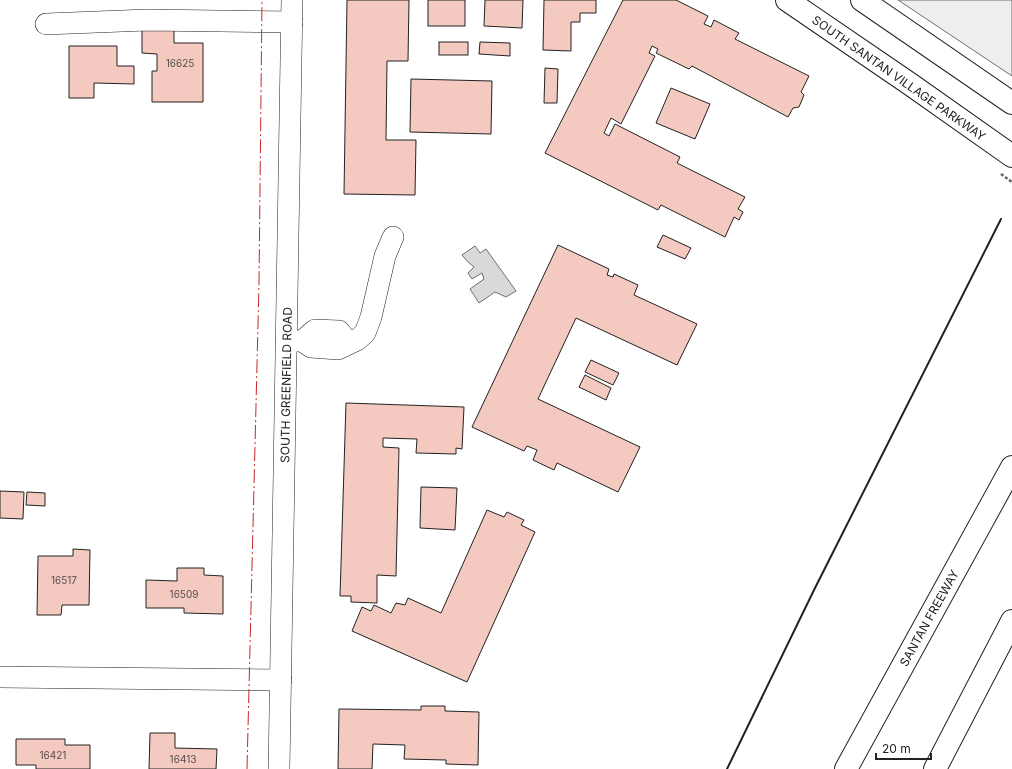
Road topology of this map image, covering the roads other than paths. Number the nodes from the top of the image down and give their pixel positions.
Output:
1 (292, 0) edge
2 (787, 0) edge
3 (862, 0) edge
4 (292, 22) junction
5 (46, 24) dead end
6 (1012, 103) edge
7 (1005, 164) edge
8 (393, 238) dead end
9 (295, 341) junction
10 (1012, 467) edge
11 (1012, 621) edge
12 (0, 677) edge
13 (281, 680) junction
14 (279, 769) edge
15 (846, 769) edge
16 (935, 769) edge

1 - 4 street, SOUTH GREENFIELD ROAD
2 - 7 main road, SOUTH SANTAN VILLAGE PARKWAY
3 - 6 main road
4 - 5 street
4 - 9 street, SOUTH GREENFIELD ROAD
8 - 9 street
9 - 13 street, SOUTH GREENFIELD ROAD
10 - 15 main road, SANTAN FREEWAY
11 - 16 main road
12 - 13 street
13 - 14 street, SOUTH GREENFIELD ROAD

